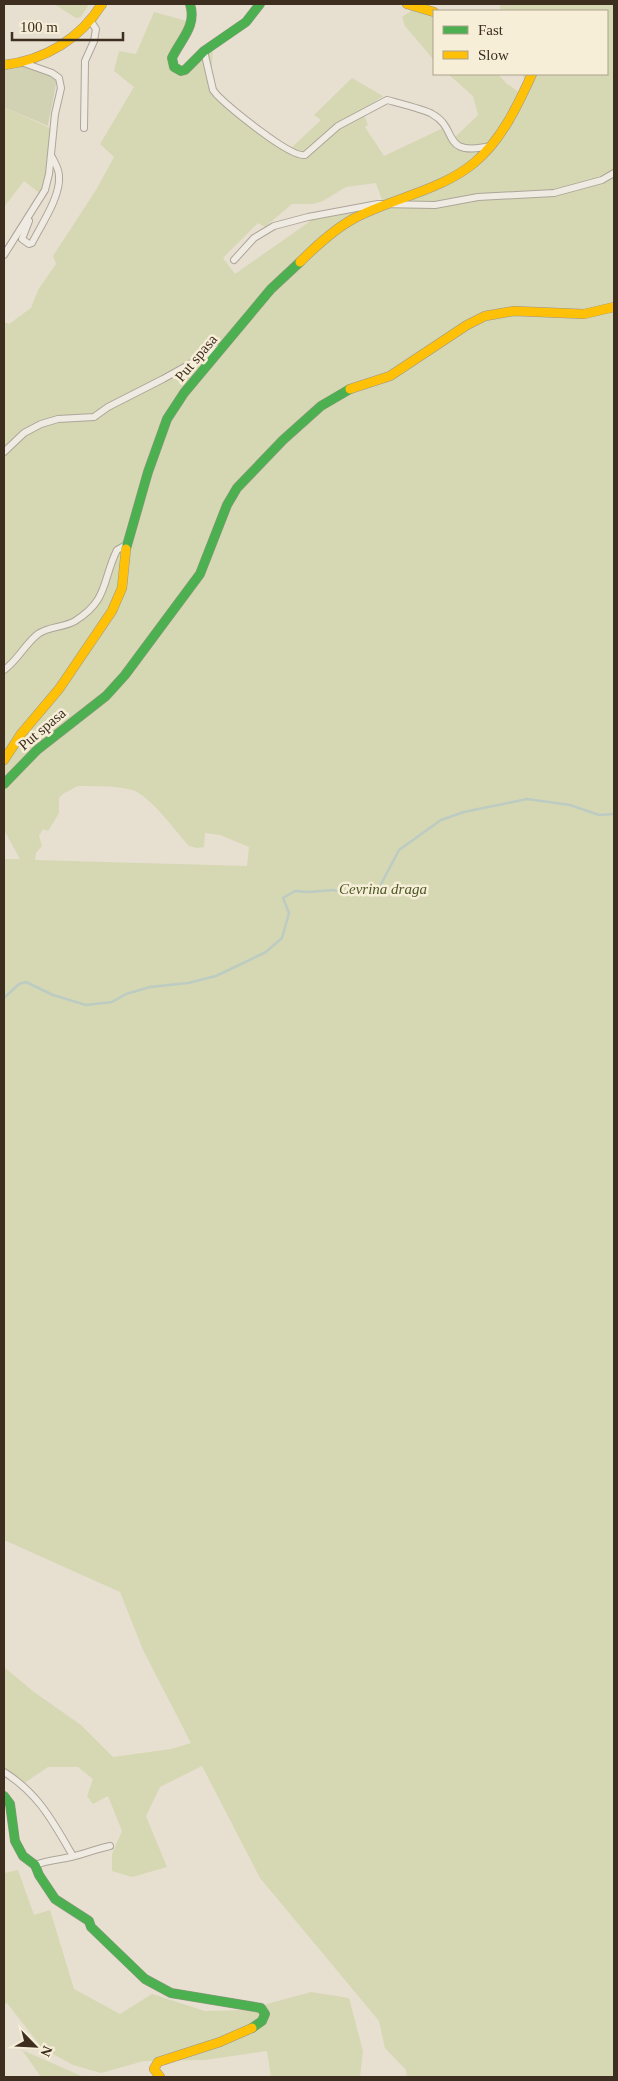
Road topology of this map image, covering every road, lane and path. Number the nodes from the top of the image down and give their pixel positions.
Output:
1 (102, 4) edge
2 (190, 4) edge
3 (260, 4) edge
4 (407, 4) edge
5 (433, 12) edge
6 (90, 20) junction
7 (204, 50) junction
8 (22, 62) junction
9 (4, 65) edge
10 (532, 75) edge
11 (84, 128) dead end
12 (491, 146) junction
13 (51, 156) junction
14 (614, 173) edge
15 (389, 203) junction
16 (34, 209) junction
17 (4, 255) edge
18 (234, 260) dead end
19 (614, 307) edge
20 (225, 345) junction
21 (4, 452) edge
22 (126, 545) junction
23 (4, 670) edge
24 (4, 760) edge
25 (4, 784) edge
26 (4, 1772) edge
27 (4, 1796) edge
28 (110, 1846) dead end
29 (73, 1856) junction
30 (35, 1865) junction
31 (160, 2077) edge

1 - 6 street
2 - 7 street
3 - 7 street
4 - 5 street
6 - 8 street
6 - 11 street
7 - 12 street
8 - 9 street
8 - 13 street
10 - 12 street, Put spasa
12 - 15 street, Put spasa
13 - 16 street
13 - 16 street
14 - 15 street
15 - 18 street
15 - 20 street, Put spasa
16 - 17 street
19 - 25 street, Put spasa
20 - 21 street
20 - 22 street, Put spasa
22 - 23 street
22 - 24 street, Put spasa
26 - 29 street
27 - 30 street
28 - 29 street
29 - 30 street
30 - 31 street

